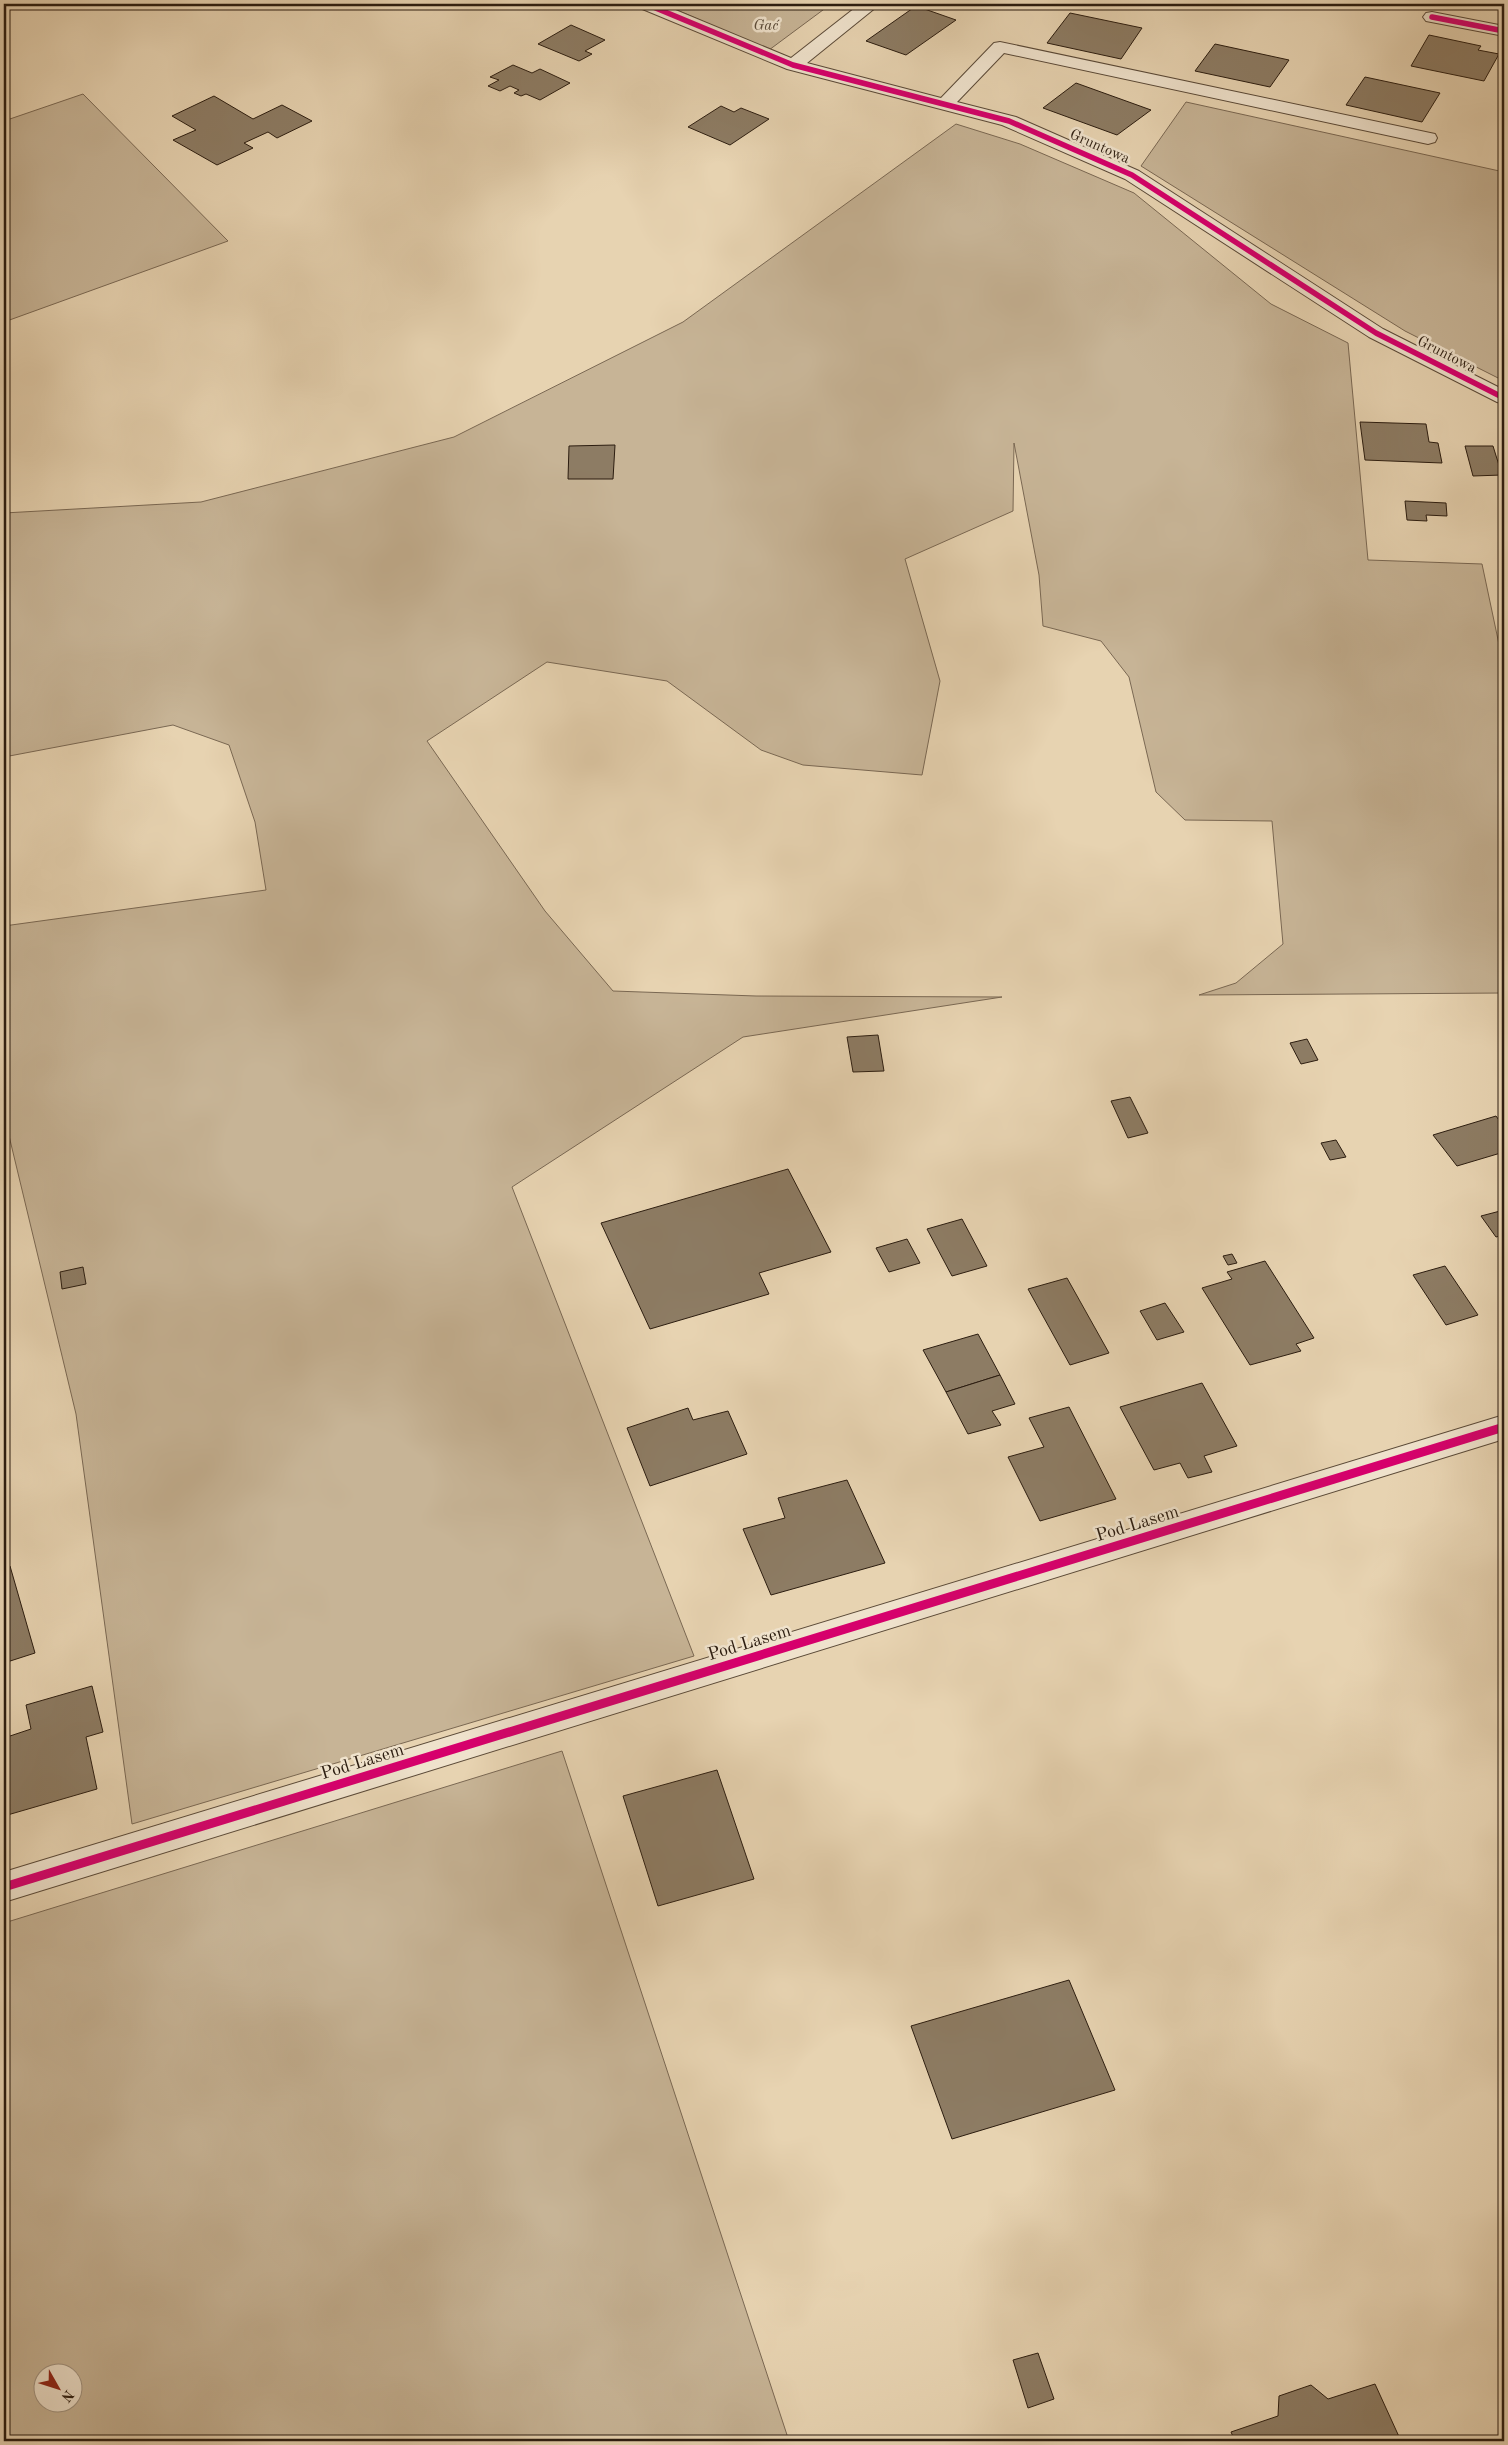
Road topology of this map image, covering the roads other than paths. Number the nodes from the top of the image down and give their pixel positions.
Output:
1 (646, 4) edge
2 (871, 4) edge
3 (1432, 16) dead end
4 (1504, 31) edge
5 (793, 65) junction
6 (945, 104) junction
7 (1428, 138) dead end
8 (1504, 398) edge
9 (1504, 1427) edge
10 (4, 1887) edge

1 - 5 street, Gruntowa
2 - 5 street
3 - 4 street
5 - 6 street, Gruntowa
6 - 7 street
6 - 8 street, Gruntowa
9 - 10 street, Pod Lasem

